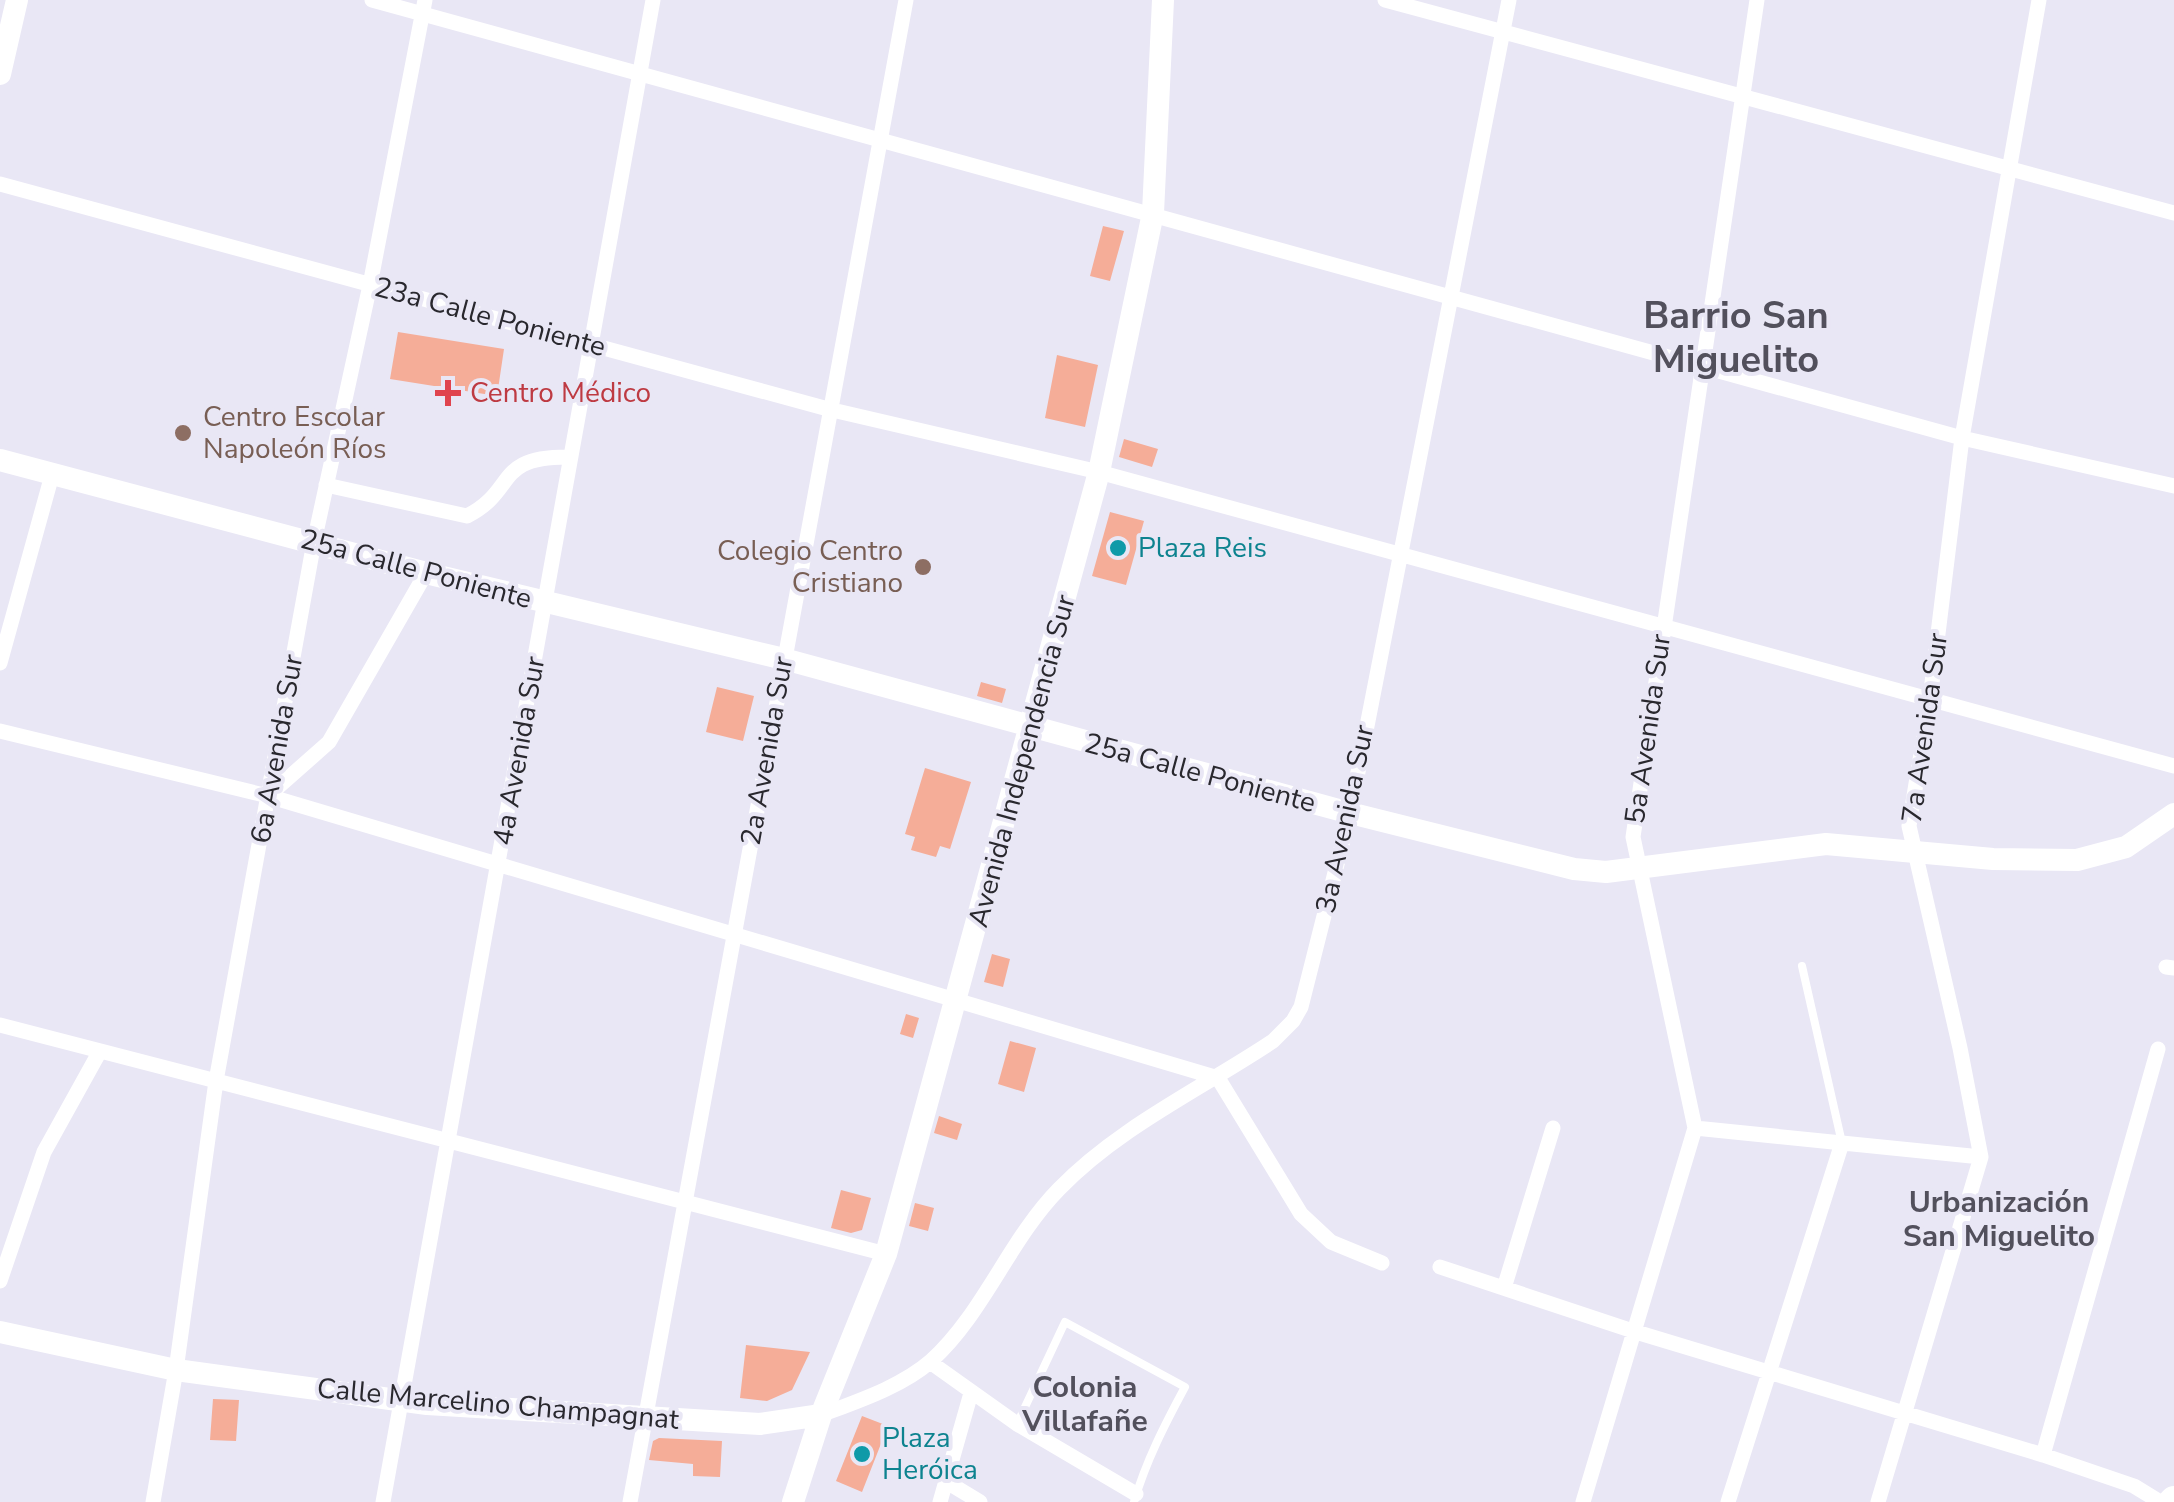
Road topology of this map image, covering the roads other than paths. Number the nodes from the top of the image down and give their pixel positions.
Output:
1 (17, 0) edge
2 (372, 0) edge
3 (653, 0) edge
4 (906, 0) edge
5 (1163, 0) edge
6 (1385, 0) edge
7 (1509, 0) edge
8 (1757, 0) edge
9 (2039, 0) edge
10 (424, 7) edge
11 (1503, 32) junction
12 (640, 73) junction
13 (0, 74) edge
14 (1742, 96) junction
15 (882, 139) junction
16 (2010, 168) junction
17 (0, 184) edge
18 (1154, 213) junction
19 (2174, 213) edge
20 (370, 284) junction
21 (1453, 296) junction
22 (590, 344) junction
23 (1704, 366) junction
24 (828, 409) junction
25 (1962, 438) junction
26 (570, 457) junction
27 (0, 460) edge
28 (1099, 472) junction
29 (52, 476) junction
30 (326, 485) junction
31 (2174, 486) edge
32 (314, 542) junction
33 (1399, 553) junction
34 (426, 573) junction
35 (545, 603) junction
36 (1663, 626) junction
37 (784, 659) junction
38 (0, 663) edge
39 (1930, 699) junction
40 (1030, 728) junction
41 (0, 731) edge
42 (2174, 766) edge
43 (268, 796) junction
44 (1350, 813) junction
45 (2171, 820) edge
46 (1914, 851) junction
47 (499, 864) junction
48 (1637, 868) junction
49 (734, 933) junction
50 (1802, 966) dead end
51 (958, 999) junction
52 (0, 1025) edge
53 (2158, 1049) dead end
54 (100, 1051) junction
55 (1218, 1078) junction
56 (216, 1081) junction
57 (1553, 1128) dead end
58 (1695, 1128) junction
59 (448, 1141) junction
60 (1842, 1143) junction
61 (1982, 1158) junction
62 (685, 1202) junction
63 (886, 1254) junction
64 (1382, 1263) dead end
65 (1440, 1267) dead end
66 (0, 1280) edge
67 (1504, 1288) junction
68 (0, 1332) edge
69 (1636, 1332) junction
70 (930, 1362) junction
71 (176, 1370) junction
72 (1770, 1372) junction
73 (970, 1394) junction
74 (401, 1401) junction
75 (1905, 1412) junction
76 (646, 1416) junction
77 (822, 1416) junction
78 (1016, 1424) junction
79 (2043, 1455) junction
80 (947, 1482) junction
81 (2134, 1486) junction
82 (1135, 1498) edge
83 (153, 1502) edge
84 (383, 1502) edge
85 (630, 1502) edge
86 (793, 1502) edge
87 (940, 1502) edge
88 (980, 1502) edge
89 (1582, 1502) edge
90 (1728, 1502) edge
91 (1878, 1502) edge
92 (2123, 1502) edge
93 (2160, 1502) edge

1 - 13 street
2 - 10 street
3 - 12 street, 4a Avenida Sur
4 - 15 street, 2a Avenida Sur
5 - 18 street, Avenida Independencia Sur
6 - 11 street
7 - 11 street, 3a Avenida Sur
8 - 14 street, 5a Avenida Sur
9 - 16 street, 7a Avenida Sur
10 - 12 street
10 - 20 street, 6a Avenida Sur
11 - 14 street
11 - 21 street, 3a Avenida Sur
12 - 15 street
12 - 22 street, 4a Avenida Sur
14 - 16 street
14 - 23 street, 5a Avenida Sur
15 - 18 street
15 - 24 street, 2a Avenida Sur
16 - 19 street
16 - 25 street, 7a Avenida Sur
17 - 20 street, 23a Calle Poniente
18 - 21 street
18 - 28 street, Avenida Independencia Sur
20 - 22 street, 23a Calle Poniente
20 - 30 street, 6a Avenida Sur
21 - 23 street
21 - 33 street, 3a Avenida Sur
22 - 24 street, 23a Calle Poniente
22 - 26 street, 4a Avenida Sur
23 - 25 street
23 - 36 street, 5a Avenida Sur
24 - 28 street, 23a Calle Poniente
24 - 37 street, 2a Avenida Sur
25 - 31 street
25 - 39 street, 7a Avenida Sur
26 - 30 street
26 - 35 street, 4a Avenida Sur
27 - 29 street, 25a Calle Poniente
28 - 33 street, 23a Calle Poniente
28 - 40 street, Avenida Independencia Sur
29 - 32 street, 25a Calle Poniente
29 - 38 street
30 - 32 street, 6a Avenida Sur
32 - 34 street, 25a Calle Poniente
32 - 43 street, 6a Avenida Sur
33 - 36 street, 23a Calle Poniente
33 - 44 street, 3a Avenida Sur
34 - 35 street, 25a Calle Poniente
34 - 43 street
35 - 37 street, 25a Calle Poniente
35 - 47 street, 4a Avenida Sur
36 - 39 street, 23a Calle Poniente
36 - 48 street, 5a Avenida Sur
37 - 40 street, 25a Calle Poniente
37 - 49 street, 2a Avenida Sur
39 - 42 street, 23a Calle Poniente
39 - 46 street, 7a Avenida Sur
40 - 44 street, 25a Calle Poniente
40 - 51 street, Avenida Independencia Sur
41 - 43 street
43 - 47 street
43 - 56 street, 6a Avenida Sur
44 - 48 street, 25a Calle Poniente
44 - 55 street, 3a Avenida Sur
45 - 46 street, 25a Calle Poniente
46 - 48 street, 25a Calle Poniente
46 - 61 street, 7a Avenida Sur
47 - 49 street
47 - 59 street, 4a Avenida Sur
48 - 58 street, 5a Avenida Sur
49 - 51 street
49 - 62 street, 2a Avenida Sur
50 - 60 lane
51 - 55 street
51 - 63 street, Avenida Independencia Sur
52 - 54 street
53 - 79 street
54 - 56 street
54 - 66 street
55 - 64 street
55 - 70 street, 3a Avenida Sur
56 - 59 street
56 - 71 street, 6a Avenida Sur
57 - 67 street
58 - 60 street
58 - 69 street, 5a Avenida Sur
59 - 62 street
59 - 74 street, 4a Avenida Sur
60 - 61 street
60 - 72 street
61 - 75 street, 7a Avenida Sur
62 - 63 street
62 - 76 street, 2a Avenida Sur
63 - 77 street, Avenida Independencia Sur
65 - 67 street
67 - 69 street
68 - 71 street, Calle Marcelino Champagnat
69 - 72 street
69 - 89 street, 5a Avenida Sur
70 - 73 street
70 - 77 street, 3a Avenida Sur
71 - 74 street, Calle Marcelino Champagnat
71 - 83 street, 6a Avenida Sur
72 - 75 street
72 - 90 street
73 - 78 street
73 - 80 street
74 - 76 street, Calle Marcelino Champagnat
74 - 84 street, 4a Avenida Sur
75 - 79 street
75 - 91 street, 7a Avenida Sur
76 - 77 street, Calle Marcelino Champagnat
76 - 85 street, 2a Avenida Sur
77 - 86 street, Avenida Independencia Sur
78 - 82 street
78 - 82 lane
79 - 81 street
80 - 87 street
80 - 88 street
81 - 92 street
81 - 93 street

